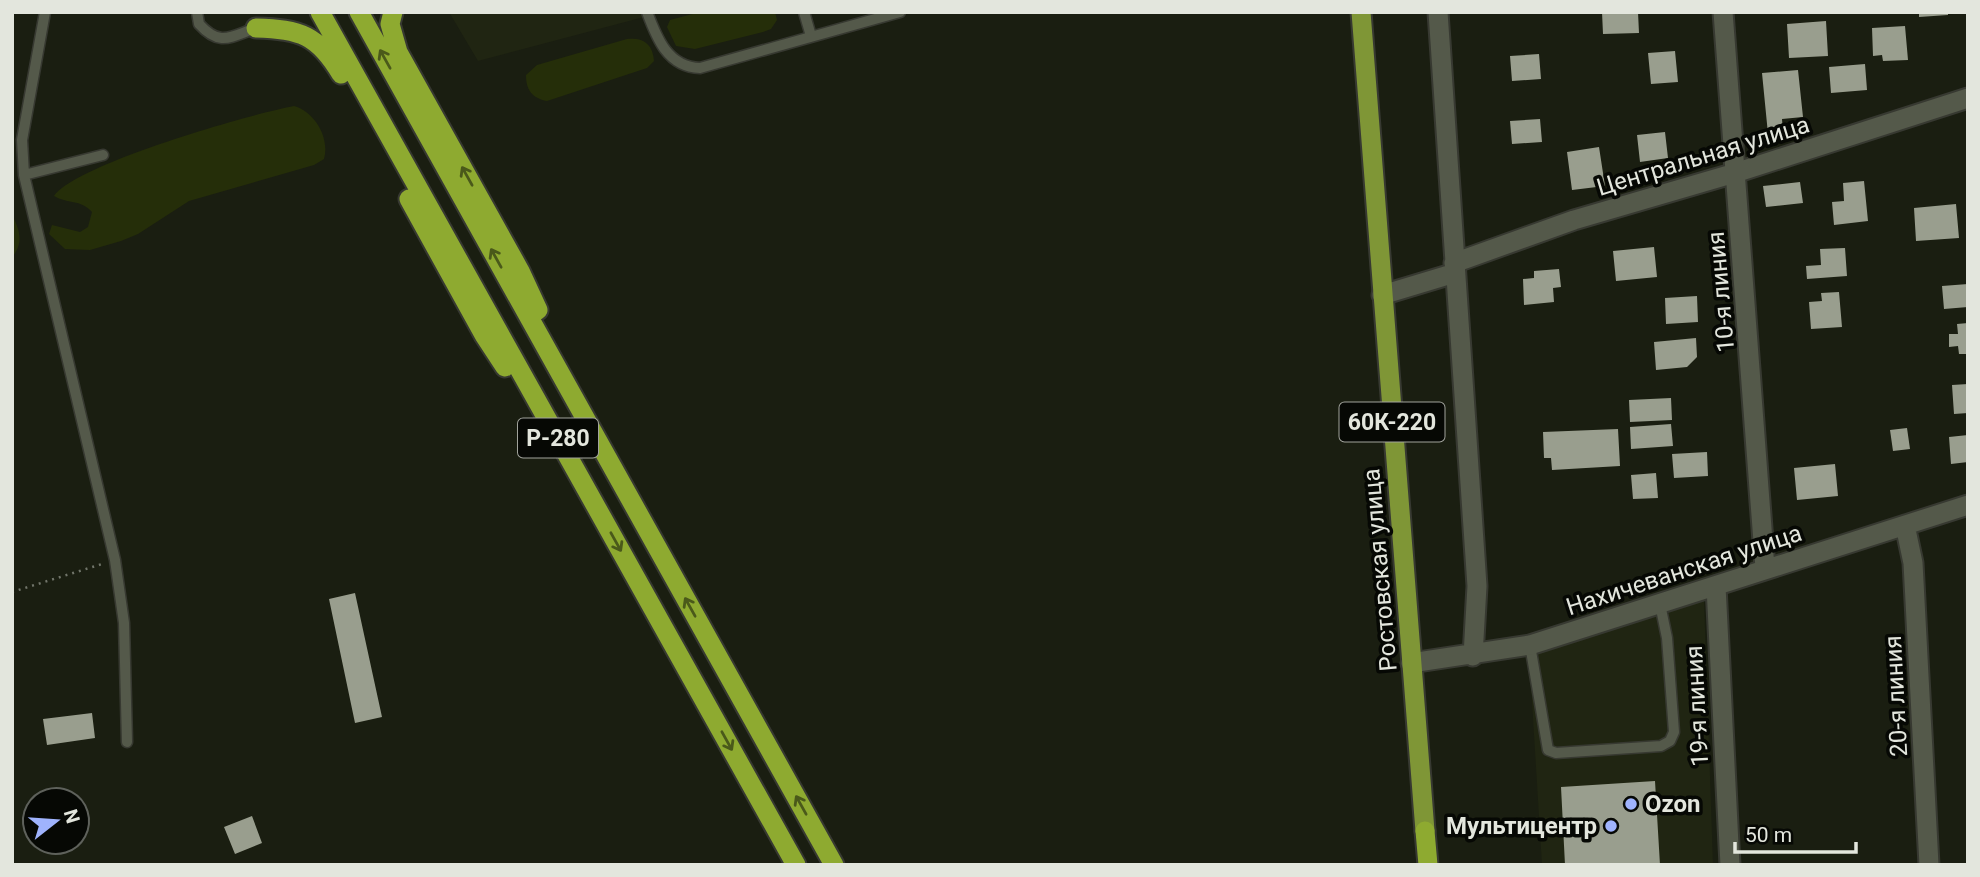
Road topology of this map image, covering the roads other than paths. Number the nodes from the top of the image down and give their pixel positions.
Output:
1 (45, 12) edge
2 (197, 12) edge
3 (320, 12) edge
4 (359, 12) edge
5 (393, 12) edge
6 (647, 12) edge
7 (804, 12) edge
8 (900, 12) edge
9 (1361, 12) edge
10 (1438, 12) edge
11 (1723, 12) edge
12 (262, 20) edge
13 (811, 36) junction
14 (1968, 99) edge
15 (103, 155) dead end
16 (1735, 173) junction
17 (24, 174) junction
18 (1454, 269) junction
19 (1382, 295) junction
20 (595, 435) junction
21 (593, 501) junction
22 (1968, 505) edge
23 (1906, 525) junction
24 (1765, 568) junction
25 (1716, 586) junction
26 (1660, 604) junction
27 (1530, 645) junction
28 (1473, 656) junction
29 (1411, 663) junction
30 (127, 742) dead end
31 (1425, 831) joint
32 (796, 865) edge
33 (834, 865) edge
34 (1427, 865) edge
35 (1730, 865) edge
36 (1929, 865) edge

1 - 17 lane
2 - 12 lane
3 - 21 highway, Р-280
20 -> 4 highway, Р-280
20 -> 5 highway
6 - 13 lane
7 - 13 lane
8 - 13 lane
9 - 19 main road, Ростовская улица / 60К-220
10 - 18 street
11 - 16 street, 10-я линия
12 - 21 highway
14 - 16 street, Центральная улица
15 - 17 lane
16 - 18 street, Центральная улица
16 - 24 street, 10-я линия
17 - 30 lane
18 - 19 street, Центральная улица
18 - 28 street
19 - 29 main road, Ростовская улица / 60К-220
33 -> 20 highway, Р-280
21 -> 32 highway, Р-280
22 - 23 street, Нахичеванская улица
23 - 24 street, Нахичеванская улица
23 - 36 street, 20-я линия
24 - 25 street, Нахичеванская улица
25 - 26 street, Нахичеванская улица
25 - 35 street, 19-я линия
26 - 27 street, Нахичеванская улица
26 - 27 lane
27 - 28 street, Нахичеванская улица
28 - 29 street, Нахичеванская улица
29 - 31 main road, Ростовская улица / 60К-220
31 - 34 highway, 60К-220

